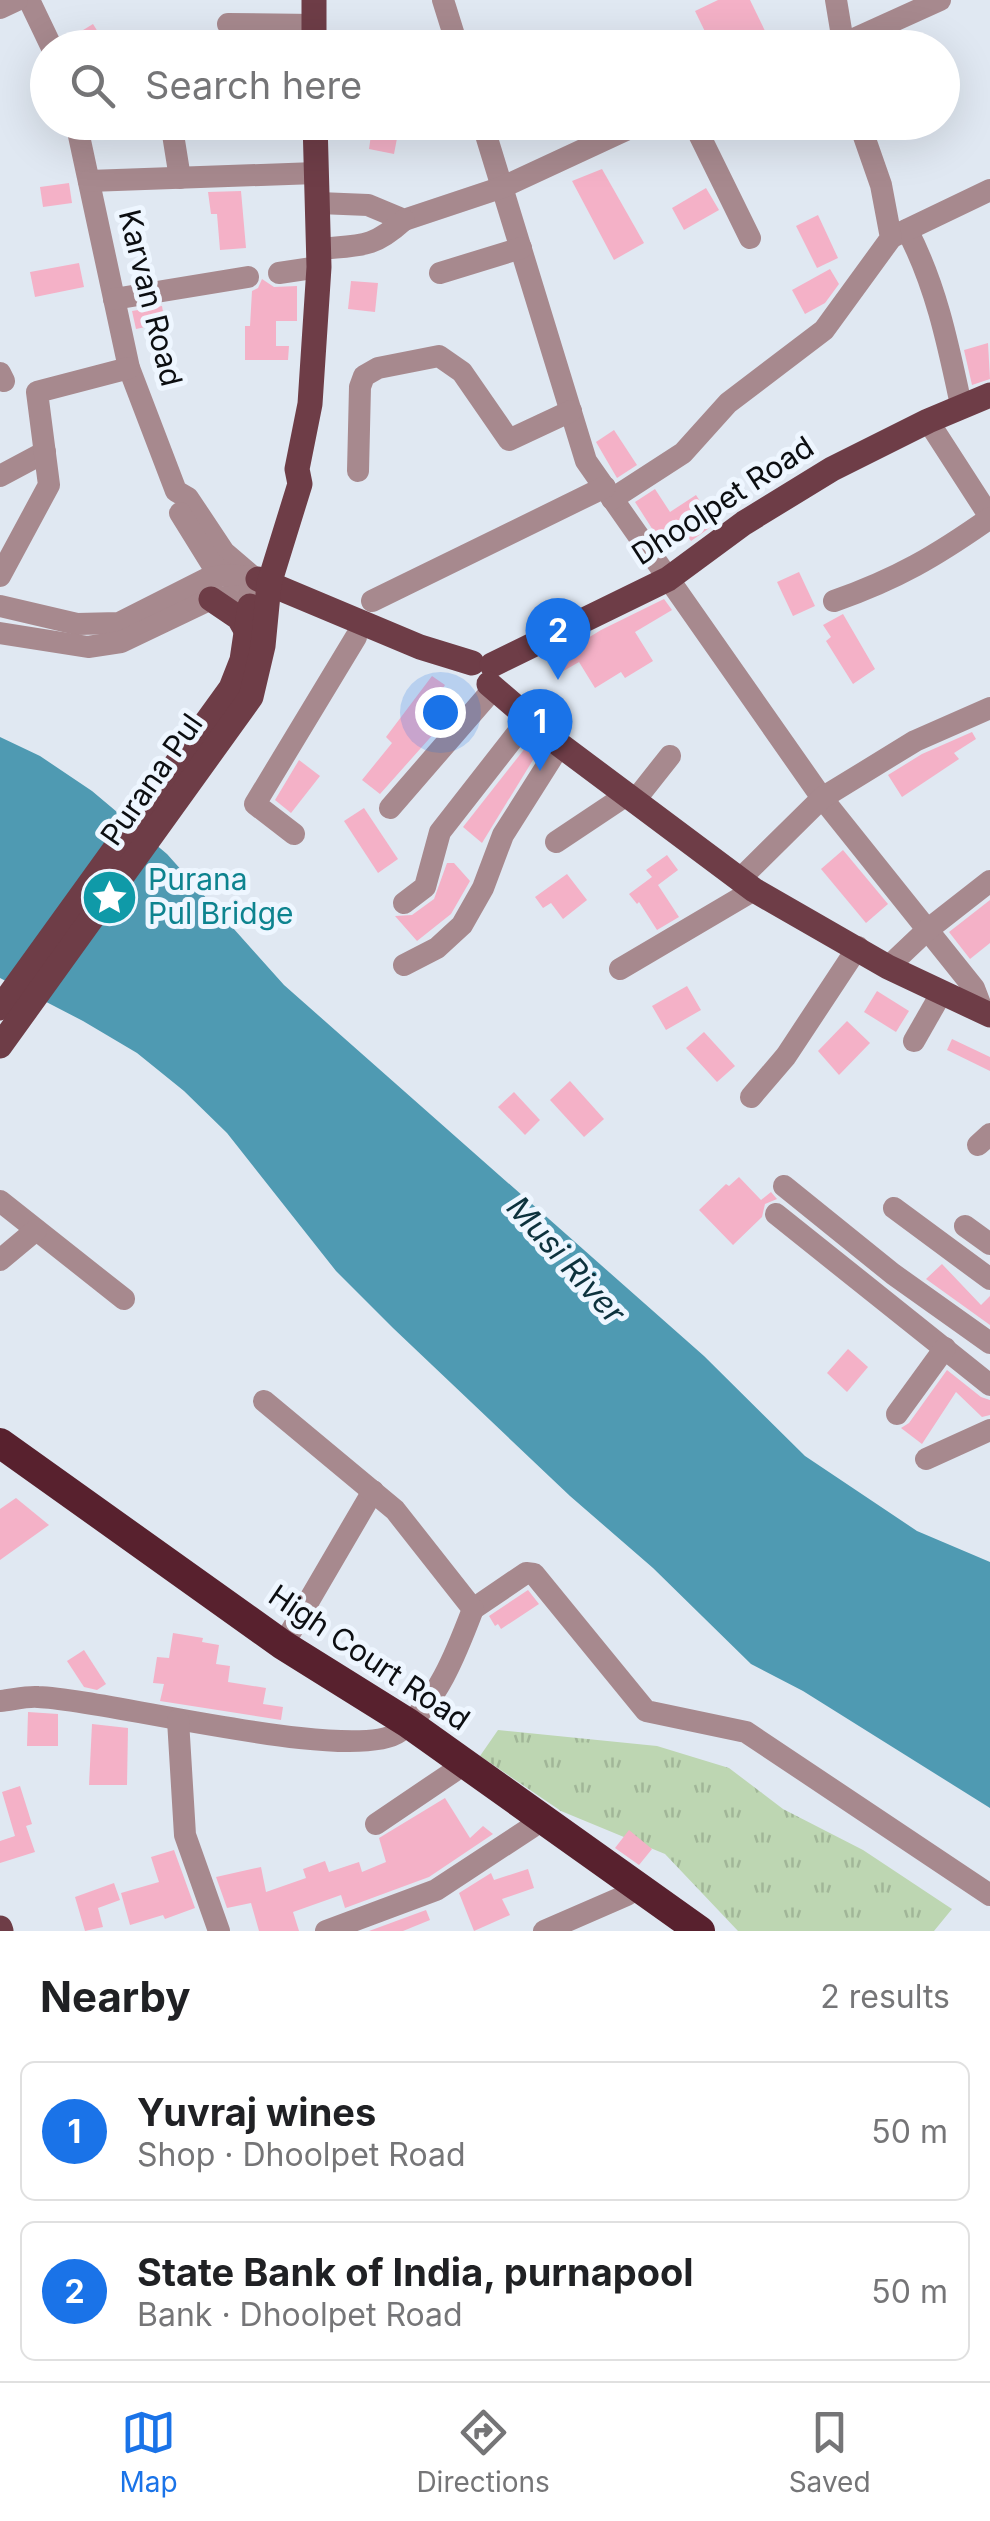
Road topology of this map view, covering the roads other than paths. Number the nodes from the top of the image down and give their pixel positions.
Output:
1 (18, 0) edge
2 (29, 0) edge
3 (443, 0) edge
4 (836, 0) edge
5 (940, 0) edge
6 (0, 8) edge
7 (896, 10) edge
8 (228, 24) dead end
9 (314, 24) edge
10 (43, 30) edge
11 (452, 30) edge
12 (839, 30) edge
13 (865, 30) edge
14 (80, 140) edge
15 (175, 140) edge
16 (316, 140) edge
17 (488, 140) edge
18 (604, 140) edge
19 (702, 140) edge
20 (865, 140) edge
21 (316, 173) junction
22 (180, 178) junction
23 (89, 181) junction
24 (503, 187) junction
25 (990, 190) edge
26 (318, 203) junction
27 (404, 220) junction
28 (899, 234) junction
29 (750, 238) dead end
30 (521, 248) junction
31 (319, 258) junction
32 (440, 272) dead end
33 (279, 273) dead end
34 (248, 277) dead end
35 (114, 299) junction
36 (129, 368) junction
37 (990, 394) edge
38 (961, 405) junction
39 (570, 411) junction
40 (928, 421) junction
41 (45, 452) junction
42 (358, 471) dead end
43 (0, 476) edge
44 (176, 491) junction
45 (609, 493) junction
46 (990, 518) edge
47 (226, 575) junction
48 (0, 576) edge
49 (668, 579) junction
50 (260, 590) junction
51 (211, 599) junction
52 (834, 600) dead end
53 (372, 601) dead end
54 (0, 606) edge
55 (247, 632) junction
56 (0, 633) edge
57 (356, 637) junction
58 (484, 676) junction
59 (241, 692) junction
60 (990, 708) edge
61 (529, 718) junction
62 (560, 745) junction
63 (670, 756) dead end
64 (632, 796) junction
65 (822, 798) junction
66 (390, 808) dead end
67 (294, 834) dead end
68 (556, 842) dead end
69 (990, 881) edge
70 (747, 884) junction
71 (404, 903) dead end
72 (926, 931) junction
73 (858, 948) junction
74 (404, 965) dead end
75 (888, 966) junction
76 (620, 969) dead end
77 (942, 992) junction
78 (0, 1008) edge
79 (987, 1013) edge
80 (914, 1041) dead end
81 (0, 1046) edge
82 (751, 1097) dead end
83 (784, 1186) dead end
84 (0, 1201) edge
85 (894, 1208) dead end
86 (776, 1214) dead end
87 (965, 1226) dead end
88 (36, 1230) junction
89 (990, 1244) edge
90 (0, 1260) edge
91 (990, 1278) edge
92 (124, 1299) dead end
93 (990, 1344) edge
94 (945, 1348) junction
95 (990, 1385) edge
96 (264, 1402) dead end
97 (897, 1414) dead end
98 (990, 1430) edge
99 (0, 1443) edge
100 (926, 1459) dead end
101 (0, 1463) edge
102 (373, 1491) junction
103 (473, 1609) junction
104 (283, 1645) junction
105 (0, 1701) edge
106 (178, 1720) junction
107 (402, 1729) junction
108 (453, 1772) junction
109 (376, 1824) dead end
110 (532, 1827) junction
111 (627, 1895) junction
112 (990, 1896) edge
113 (219, 1931) edge
114 (326, 1931) edge
115 (544, 1931) edge
116 (678, 1931) edge
117 (700, 1931) edge

1 - 6 street
2 - 10 street
3 - 11 street
4 - 12 street
5 - 7 street
7 - 13 street
8 - 9 street
14 - 23 street, Karvan Road
15 - 22 street
16 - 21 main road
17 - 24 street
18 - 24 street
19 - 29 street
20 - 28 street
21 - 22 street
21 - 26 main road
22 - 23 street
23 - 35 street, Karvan Road
24 - 27 street
24 - 30 street
25 - 28 street
26 - 27 street
26 - 31 main road
27 - 31 street
28 - 38 street
28 - 45 street
30 - 32 street
30 - 39 street
31 - 33 street
31 - 50 main road
34 - 35 street
35 - 36 street, Karvan Road
36 - 41 street
36 - 44 street, Karvan Road
37 - 38 main road, Dhoolpet Road
38 - 40 main road, Dhoolpet Road
39 - 42 street
39 - 45 street
40 - 46 street
40 - 49 main road, Dhoolpet Road
41 - 43 street
41 - 48 street
44 - 47 street
44 - 50 street, Karvan Road
45 - 49 street
45 - 53 street
46 - 52 street
47 - 50 street
47 - 54 street
49 - 58 main road, Dhoolpet Road
49 - 65 street
50 - 51 street
50 - 55 main road
50 - 57 main road
50 - 58 main road, Karvan Road
50 - 59 main road
51 - 55 main road
51 - 56 street
55 - 59 main road
57 - 58 main road
57 - 67 street
58 - 61 main road
58 - 66 street
59 - 78 main road, Purana Pul
59 - 81 main road, Purana Pul
60 - 65 street
61 - 62 main road
61 - 71 street
62 - 64 main road
62 - 74 street
63 - 64 street
64 - 68 street
64 - 70 main road
65 - 70 street
65 - 72 street
69 - 72 street
70 - 73 main road
70 - 76 street
72 - 75 street
72 - 79 street
73 - 75 main road
73 - 82 street
75 - 77 main road
77 - 79 main road
77 - 80 street
83 - 93 street
84 - 88 street
85 - 91 street
86 - 94 street
87 - 89 street
88 - 90 street
88 - 92 street
94 - 95 street
94 - 97 street
96 - 102 street
98 - 100 street
99 - 104 highway, High Court Road
101 - 107 highway, High Court Road
102 - 103 street
102 - 104 street
103 - 107 street
103 - 112 street
104 - 107 highway, High Court Road
105 - 106 street
106 - 107 street
106 - 113 street
107 - 108 highway, High Court Road
107 - 117 highway, High Court Road
108 - 109 street
108 - 110 highway, High Court Road
110 - 111 highway, High Court Road
110 - 114 street
111 - 115 street
111 - 116 highway, High Court Road

